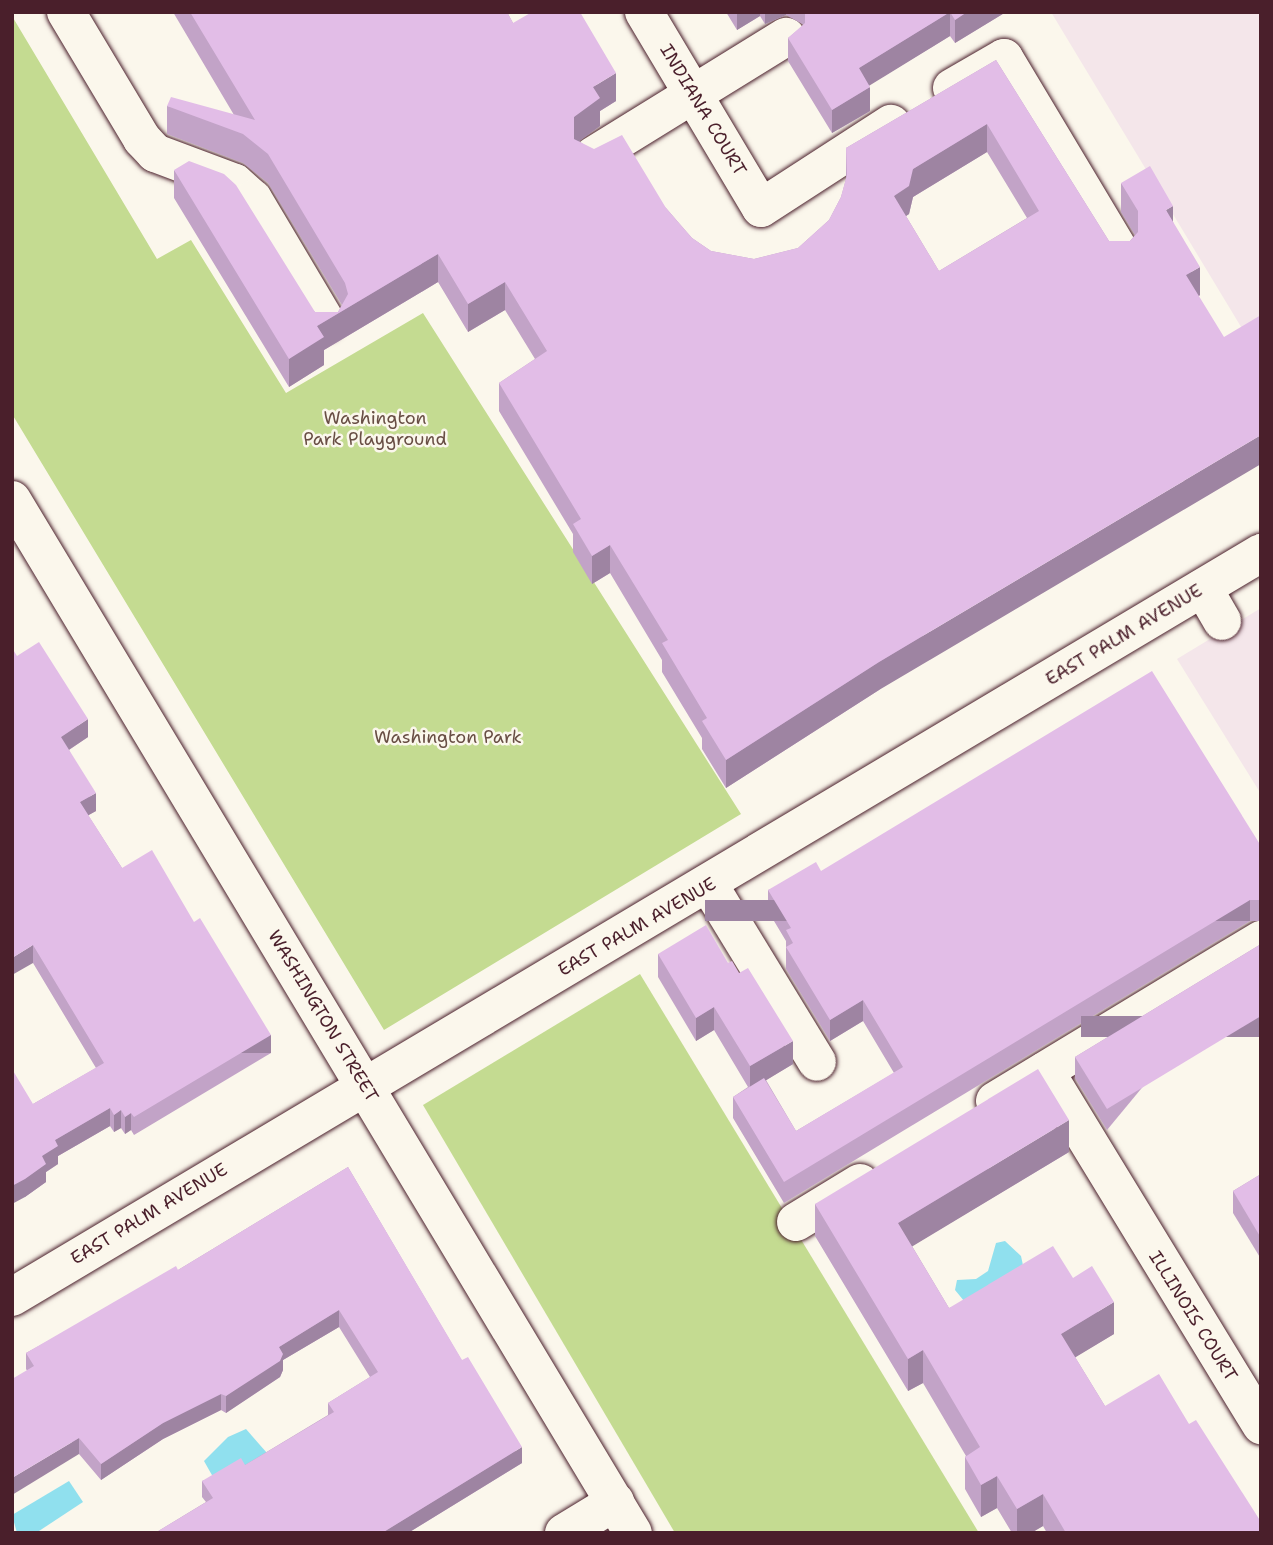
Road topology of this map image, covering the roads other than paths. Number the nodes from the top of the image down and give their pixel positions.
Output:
1 (65, 12) edge
2 (644, 12) edge
3 (786, 37) edge
4 (694, 95) junction
5 (593, 156) edge
6 (1119, 250) edge
7 (326, 322) edge
8 (12, 500) edge
9 (25, 547) edge
10 (1261, 553) edge
11 (1203, 588) junction
12 (1222, 621) dead end
13 (709, 885) junction
14 (1261, 940) edge
15 (817, 1062) dead end
16 (1045, 1071) junction
17 (364, 1085) junction
18 (962, 1121) edge
19 (891, 1164) edge
20 (796, 1222) dead end
21 (12, 1297) edge
22 (1261, 1425) edge
23 (624, 1518) edge
24 (564, 1533) edge

1 - 7 street
2 - 4 street, INDIANA COURT
3 - 4 street
4 - 5 street
4 - 6 street, INDIANA COURT
8 - 9 street, WASHINGTON STREET
9 - 17 street, WASHINGTON STREET
10 - 11 street, EAST PALM AVENUE
11 - 12 street
11 - 13 street, EAST PALM AVENUE
13 - 15 street
13 - 17 street, EAST PALM AVENUE
14 - 16 street
16 - 18 street
16 - 22 street, ILLINOIS COURT
17 - 21 street, EAST PALM AVENUE
17 - 23 street, WASHINGTON STREET
19 - 20 street
23 - 24 street

